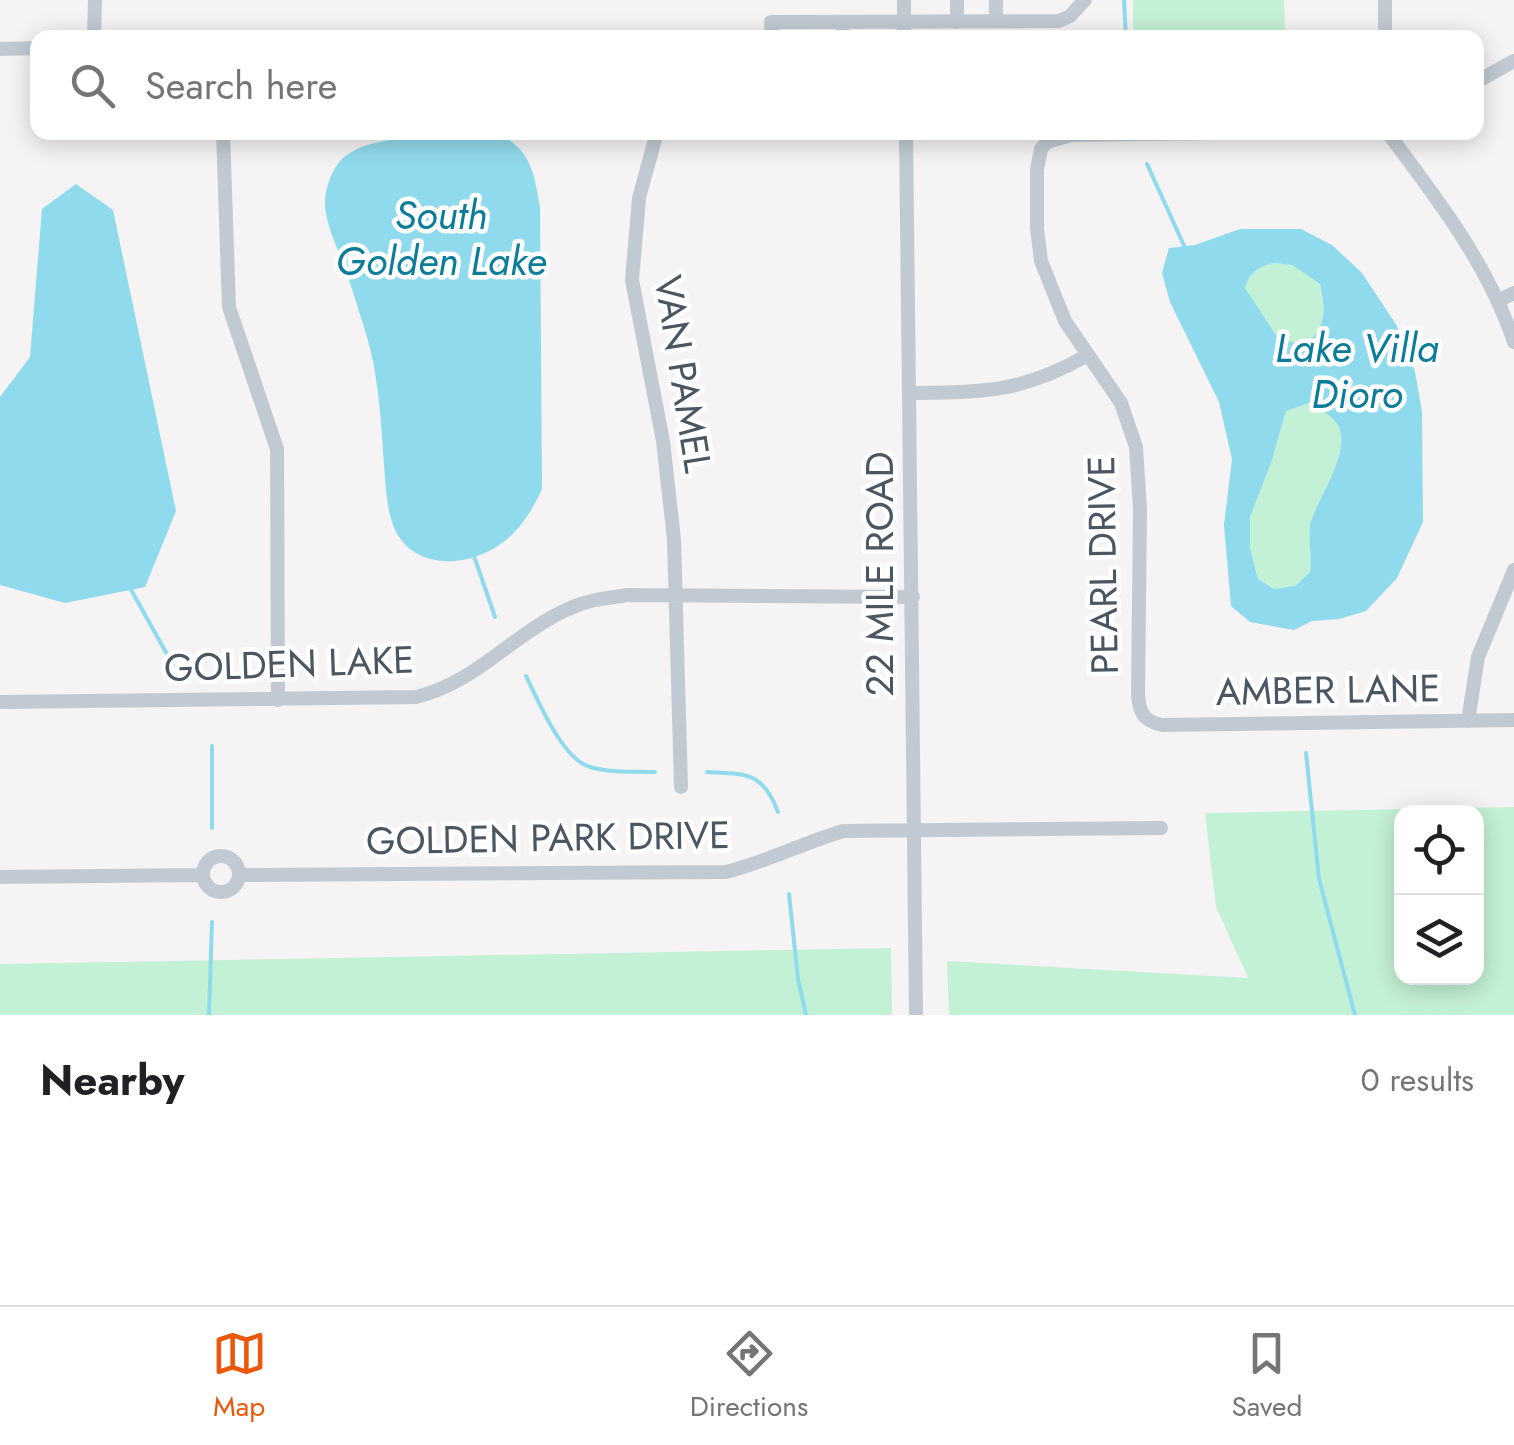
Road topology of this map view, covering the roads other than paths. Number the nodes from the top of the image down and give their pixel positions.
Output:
1 (95, 0) edge
2 (904, 0) edge
3 (957, 0) edge
4 (996, 0) edge
5 (1085, 0) edge
6 (1386, 0) edge
7 (957, 22) junction
8 (996, 22) junction
9 (94, 30) edge
10 (772, 30) edge
11 (842, 30) edge
12 (904, 30) edge
13 (1386, 30) edge
14 (30, 48) edge
15 (0, 49) edge
16 (1514, 61) edge
17 (1484, 78) edge
18 (223, 140) edge
19 (654, 140) edge
20 (906, 140) edge
21 (1052, 140) edge
22 (1392, 140) edge
23 (1507, 297) edge
24 (1514, 342) edge
25 (1086, 356) junction
26 (911, 393) junction
27 (1514, 570) edge
28 (676, 595) junction
29 (913, 597) junction
30 (278, 700) junction
31 (0, 702) edge
32 (1145, 719) joint
33 (1514, 720) edge
34 (1468, 721) junction
35 (681, 787) dead end
36 (1161, 828) dead end
37 (912, 830) junction
38 (239, 875) junction
39 (203, 876) junction
40 (0, 878) edge
41 (916, 1015) edge

1 - 9 street
2 - 12 street
3 - 7 street
4 - 8 street
5 - 8 street
6 - 13 street
7 - 8 street
7 - 12 street
10 - 11 street
11 - 12 street
14 - 15 street
16 - 17 street
18 - 30 street
19 - 28 street, VAN PAMEL
20 - 26 street, 22 MILE ROAD
21 - 25 street, PEARL DRIVE
22 - 23 street
23 - 24 street
25 - 26 street
25 - 32 street, PEARL DRIVE
26 - 29 street, 22 MILE ROAD
27 - 34 street
28 - 29 street, GOLDEN LAKE
28 - 30 street, GOLDEN LAKE
28 - 35 street, VAN PAMEL
29 - 37 street, 22 MILE ROAD
30 - 31 street, GOLDEN LAKE
32 - 34 street, AMBER LANE
33 - 34 street, AMBER LANE
36 - 37 street, GOLDEN PARK DRIVE
37 - 38 street, GOLDEN PARK DRIVE
37 - 41 street, 22 MILE ROAD
38 - 39 street, GOLDEN PARK DRIVE
38 - 39 street, GOLDEN PARK DRIVE
39 - 40 street, GOLDEN PARK DRIVE

